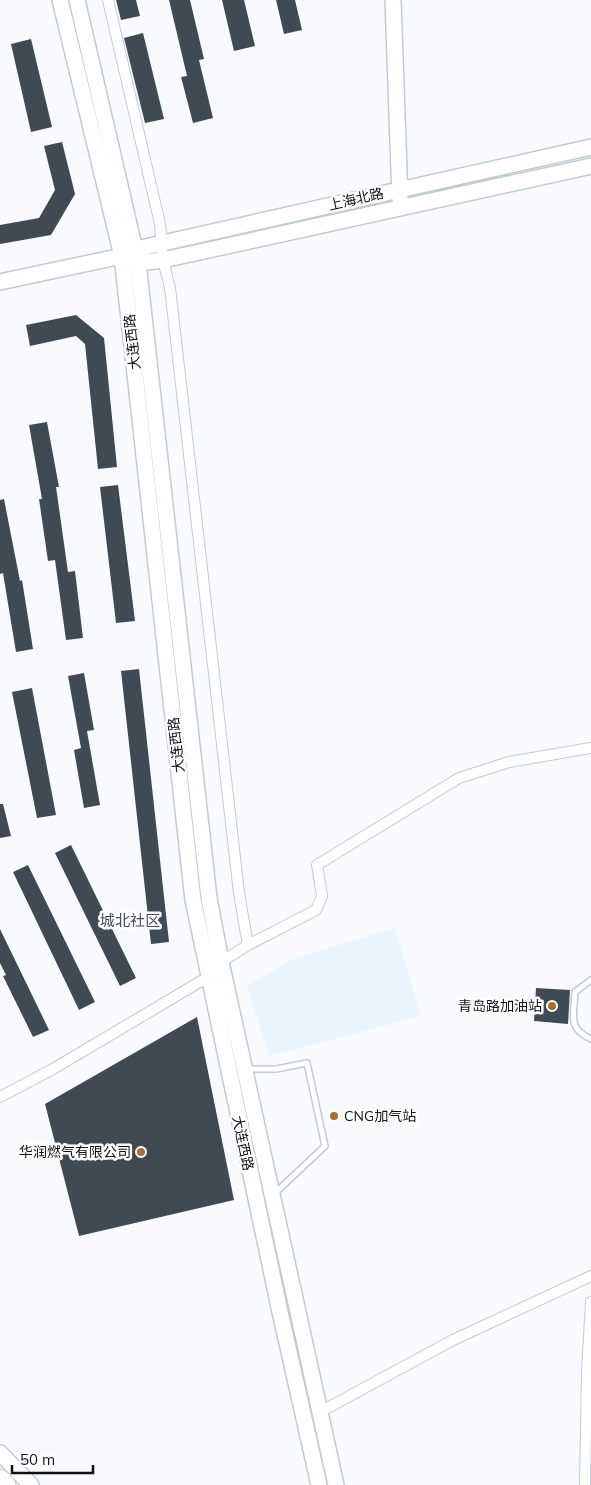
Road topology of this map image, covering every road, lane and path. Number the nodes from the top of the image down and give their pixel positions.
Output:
1 (60, 0) edge
2 (77, 0) edge
3 (108, 0) edge
4 (393, 0) edge
5 (591, 147) edge
6 (591, 166) edge
7 (400, 189) junction
8 (400, 208) junction
9 (161, 243) junction
10 (132, 256) junction
11 (163, 260) junction
12 (0, 282) edge
13 (591, 748) edge
14 (248, 945) junction
15 (221, 962) junction
16 (208, 977) junction
17 (591, 980) edge
18 (591, 1039) edge
19 (244, 1068) junction
20 (0, 1096) edge
21 (272, 1196) junction
22 (591, 1276) edge
23 (591, 1302) edge
24 (320, 1412) junction
25 (0, 1453) edge
26 (0, 1479) edge
27 (6, 1485) edge
28 (31, 1485) edge
29 (319, 1485) edge
30 (336, 1485) edge
31 (585, 1485) edge

1 - 10 main road, 大连西路
2 - 10 main road, 大连西路
3 - 9 street
4 - 7 main road
5 - 7 main road, 上海北路
6 - 8 main road, 上海北路
7 - 8 main road
7 - 9 main road, 上海北路
8 - 11 main road, 上海北路
9 - 10 main road, 上海北路
9 - 11 street
10 - 11 main road, 上海北路
10 - 12 main road, 上海北路
10 - 15 main road, 大连西路
10 - 16 main road, 大连西路
11 - 14 street
13 - 14 street
14 - 15 street
15 - 19 main road, 大连西路
16 - 20 street
16 - 29 main road, 大连西路
17 - 18 lane
19 - 21 main road, 大连西路
19 - 21 lane
21 - 24 main road, 大连西路
22 - 24 street
23 - 31 street
24 - 30 main road, 大连西路
25 - 28 main road
26 - 27 highway

